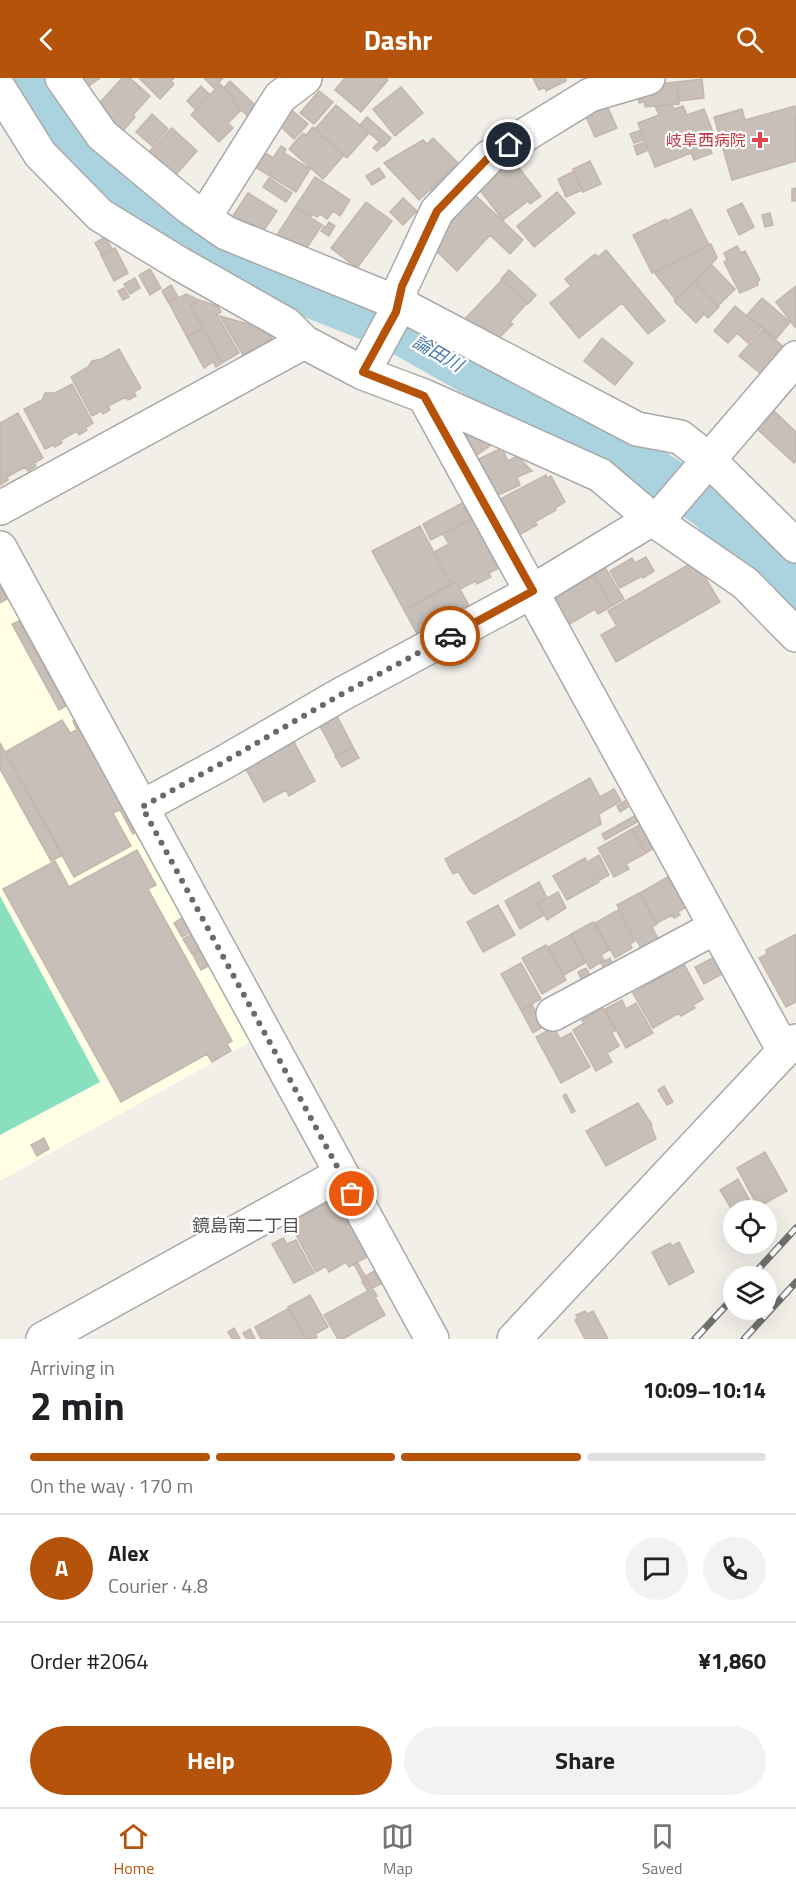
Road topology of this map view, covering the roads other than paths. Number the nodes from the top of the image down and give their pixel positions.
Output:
1 (62, 78) edge
2 (305, 78) edge
3 (648, 78) edge
4 (586, 87) edge
5 (0, 90) edge
6 (204, 218) junction
7 (397, 308) junction
8 (304, 342) junction
9 (796, 357) edge
10 (367, 365) junction
11 (424, 396) junction
12 (704, 463) junction
13 (0, 508) edge
14 (658, 515) junction
15 (796, 546) edge
16 (0, 548) edge
17 (533, 591) junction
18 (796, 635) edge
19 (142, 807) junction
20 (716, 927) junction
21 (553, 1014) dead end
22 (790, 1046) edge
23 (341, 1174) junction
24 (42, 1339) edge
25 (432, 1339) edge
26 (514, 1339) edge

1 - 6 street
2 - 6 street
3 - 4 street
4 - 7 street
5 - 8 street
6 - 7 street
7 - 10 street
7 - 12 street
8 - 10 street
8 - 13 street
9 - 12 street
10 - 11 street
11 - 14 street
11 - 17 street
12 - 14 street
12 - 15 street
14 - 17 street
14 - 18 street
16 - 19 street
17 - 19 street
17 - 20 street
19 - 23 street
20 - 21 street
20 - 22 street
22 - 26 street
23 - 24 street
23 - 25 street

